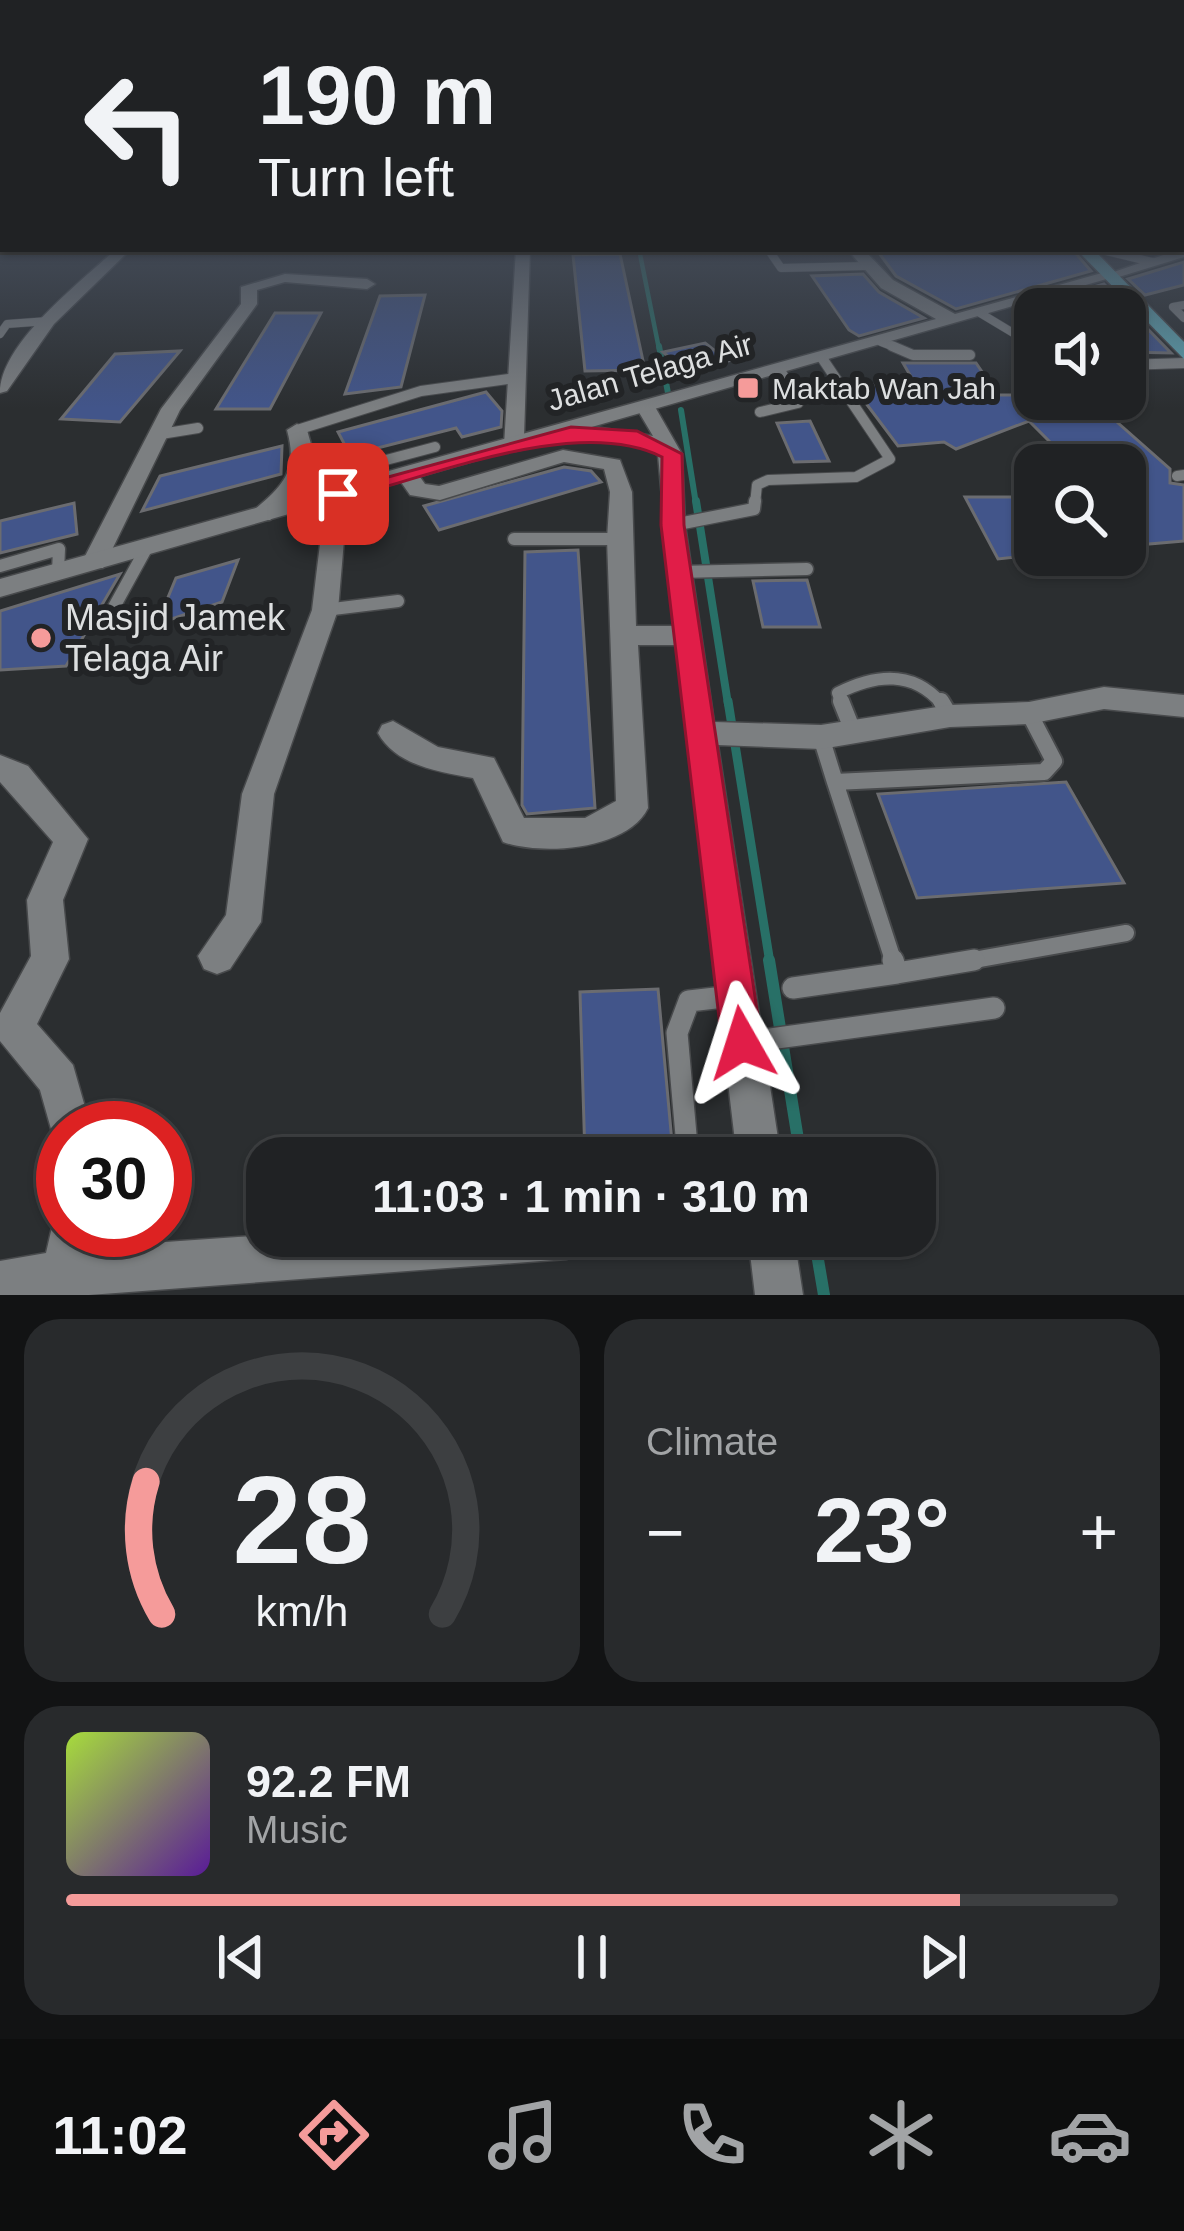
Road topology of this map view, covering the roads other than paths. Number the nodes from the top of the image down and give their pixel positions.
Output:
1 (83, 288) edge
2 (249, 288) edge
3 (521, 288) edge
4 (889, 288) edge
5 (1066, 288) edge
6 (1121, 288) edge
7 (895, 294) junction
8 (1184, 305) edge
9 (980, 313) junction
10 (1184, 318) edge
11 (954, 320) junction
12 (49, 321) junction
13 (3, 324) edge
14 (917, 331) junction
15 (1014, 333) edge
16 (0, 334) edge
17 (893, 352) junction
18 (1183, 352) edge
19 (970, 355) dead end
20 (822, 358) junction
21 (1146, 360) edge
22 (780, 370) junction
23 (515, 378) junction
24 (0, 387) edge
25 (646, 409) junction
26 (760, 412) dead end
27 (198, 428) dead end
28 (297, 430) joint
29 (161, 434) junction
30 (514, 445) junction
31 (435, 447) dead end
32 (672, 454) junction
33 (307, 457) junction
34 (407, 475) junction
35 (338, 483) junction
36 (262, 515) junction
37 (680, 524) junction
38 (514, 539) dead end
39 (619, 539) junction
40 (147, 547) junction
41 (94, 562) junction
42 (0, 566) edge
43 (806, 569) dead end
44 (58, 572) junction
45 (686, 572) junction
46 (0, 588) edge
47 (398, 602) dead end
48 (325, 610) junction
49 (103, 627) dead end
50 (688, 635) junction
51 (624, 636) junction
52 (1184, 706) edge
53 (1029, 713) junction
54 (950, 716) junction
55 (853, 731) junction
56 (393, 733) dead end
57 (722, 733) junction
58 (821, 737) junction
59 (6, 781) edge
60 (835, 782) junction
61 (1126, 933) dead end
62 (217, 956) dead end
63 (897, 973) junction
64 (793, 988) dead end
65 (738, 995) junction
66 (994, 1008) dead end
67 (753, 1041) junction
68 (63, 1101) edge
69 (686, 1137) edge
70 (758, 1137) edge
71 (246, 1255) edge
72 (774, 1257) edge
73 (66, 1266) edge
74 (0, 1285) edge
75 (779, 1295) edge

1 - 12 street
2 - 29 street
3 - 23 street
4 - 7 street
5 - 9 street, Jalan Telaga Air
6 - 18 main road
7 - 11 street
7 - 14 street
8 - 10 lane
9 - 11 street, Jalan Telaga Air
9 - 15 lane
11 - 14 street, Jalan Telaga Air
12 - 13 lane
12 - 24 street
13 - 16 lane
14 - 17 street, Jalan Telaga Air
17 - 19 lane
17 - 20 street, Jalan Telaga Air
18 - 21 lane
20 - 22 street, Jalan Telaga Air
20 - 37 lane
22 - 25 street, Jalan Telaga Air
22 - 26 lane
23 - 28 lane
23 - 30 street
25 - 30 street, Jalan Telaga Air
25 - 32 street
27 - 29 lane
28 - 33 street
29 - 41 street
30 - 32 street
30 - 34 street, Jalan Telaga Air
31 - 35 lane
32 - 37 street
33 - 35 street
33 - 36 street
34 - 35 street, Jalan Telaga Air
34 - 39 street
35 - 36 street, Jalan Telaga Air
35 - 48 street
36 - 40 street, Jalan Telaga Air
37 - 45 street
38 - 39 lane
39 - 51 street
40 - 41 street, Jalan Telaga Air
40 - 49 lane
41 - 44 street, Jalan Telaga Air
42 - 44 lane
43 - 45 lane
44 - 46 street, Jalan Telaga Air
45 - 50 street
47 - 48 lane
48 - 62 street
50 - 51 street
50 - 57 street
51 - 56 street
52 - 53 street
53 - 54 street
53 - 60 lane
54 - 55 street
54 - 55 lane
55 - 58 street
57 - 58 street
57 - 65 street
58 - 60 lane
59 - 68 street
60 - 63 lane
61 - 63 lane
63 - 64 lane
65 - 67 street
65 - 69 lane
66 - 67 lane
67 - 70 street
71 - 73 street
72 - 75 street
73 - 74 street

